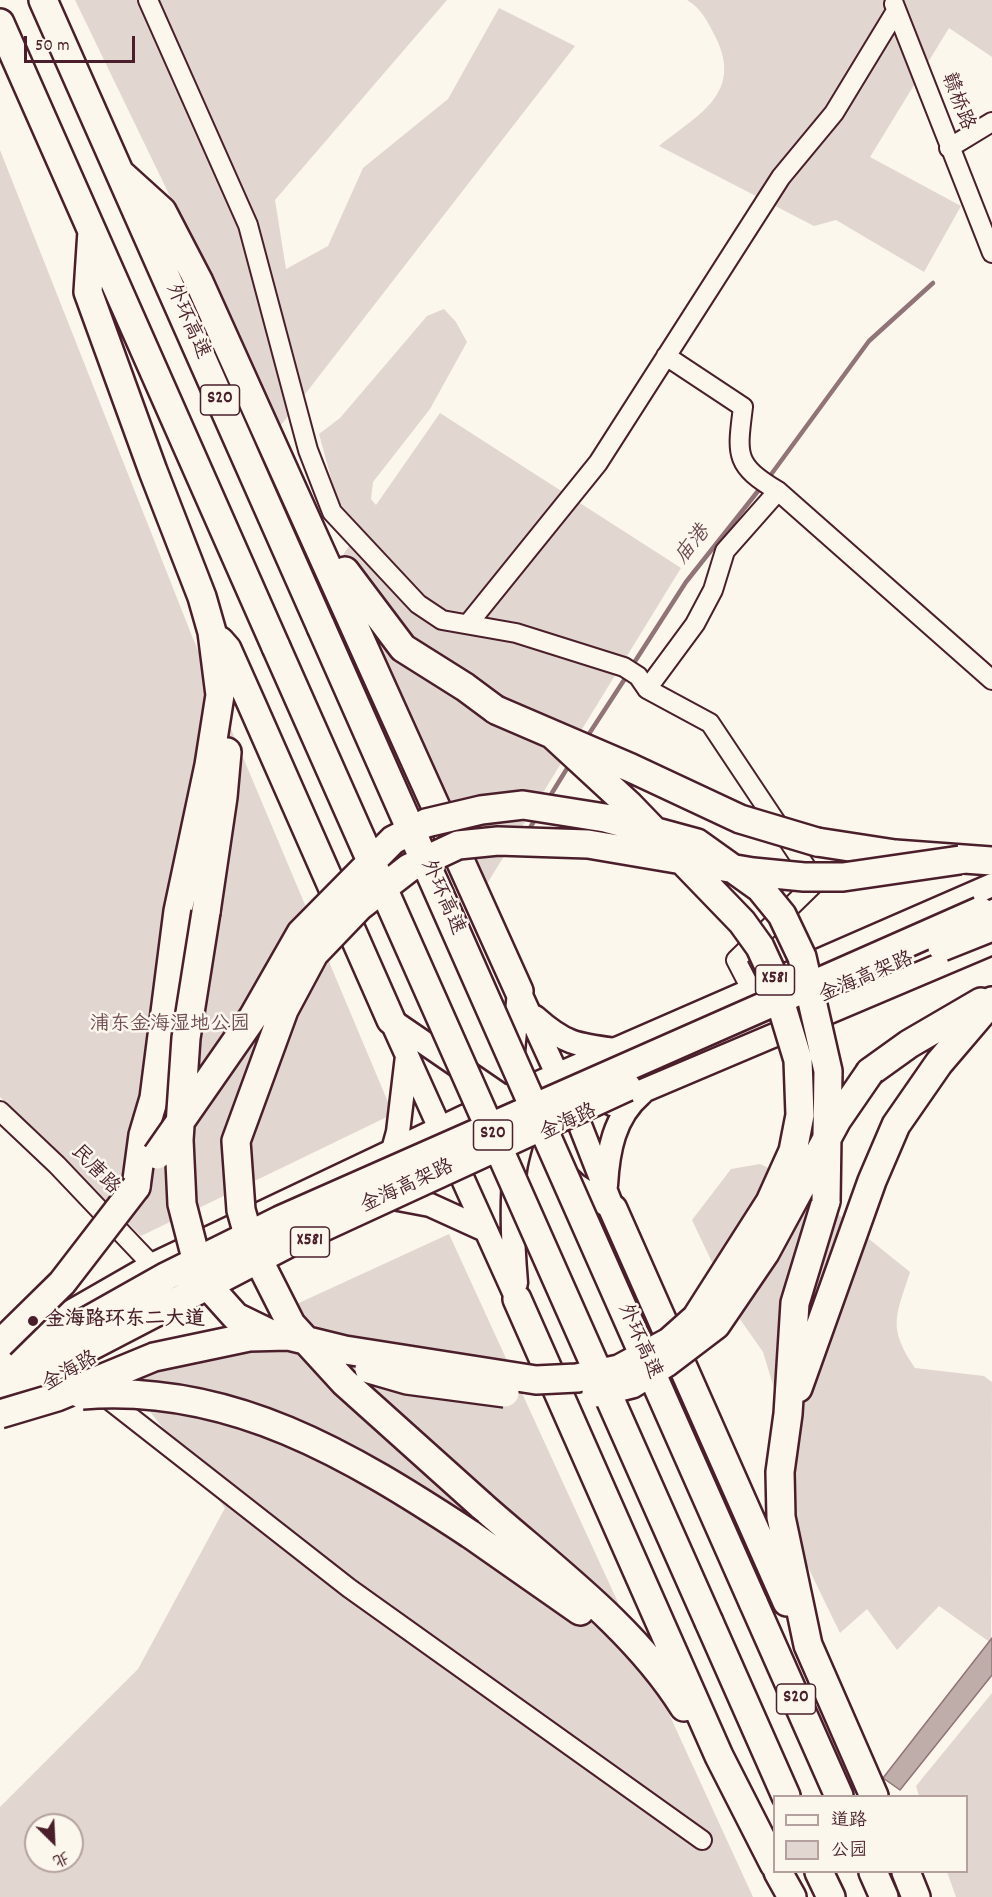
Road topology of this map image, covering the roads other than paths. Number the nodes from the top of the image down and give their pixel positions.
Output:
1 (43, 0) edge
2 (148, 0) edge
3 (894, 5) edge
4 (0, 23) edge
5 (992, 122) edge
6 (949, 148) junction
7 (120, 173) junction
8 (92, 231) junction
9 (992, 253) edge
10 (666, 356) junction
11 (776, 490) junction
12 (301, 505) junction
13 (468, 624) junction
14 (212, 632) junction
15 (636, 677) junction
16 (992, 680) edge
17 (220, 695) junction
18 (552, 734) junction
19 (960, 860) junction
20 (992, 861) edge
21 (992, 885) edge
22 (992, 906) edge
23 (992, 927) edge
24 (992, 943) edge
25 (752, 990) junction
26 (992, 995) edge
27 (992, 1001) edge
28 (524, 1002) junction
29 (391, 1020) junction
30 (617, 1050) junction
31 (407, 1054) junction
32 (551, 1079) junction
33 (664, 1081) junction
34 (506, 1097) junction
35 (0, 1111) edge
36 (527, 1115) junction
37 (463, 1119) junction
38 (572, 1122) junction
39 (497, 1129) junction
40 (440, 1130) junction
41 (524, 1144) junction
42 (393, 1150) junction
43 (468, 1167) junction
44 (136, 1187) junction
45 (393, 1198) junction
46 (609, 1198) junction
47 (485, 1230) junction
48 (152, 1265) junction
49 (517, 1299) junction
50 (0, 1344) edge
51 (0, 1352) edge
52 (72, 1371) junction
53 (0, 1372) edge
54 (57, 1397) junction
55 (0, 1398) edge
56 (0, 1414) edge
57 (788, 1414) junction
58 (800, 1618) junction
59 (612, 1623) junction
60 (719, 1756) junction
61 (785, 1795) edge
62 (838, 1795) edge
63 (873, 1795) edge
64 (702, 1840) dead end
65 (773, 1862) edge
66 (779, 1873) edge
67 (819, 1873) edge
68 (873, 1873) edge
69 (906, 1873) edge
70 (792, 1897) edge
71 (831, 1897) edge
72 (884, 1897) edge
73 (916, 1897) edge

1 - 7 highway, 外环高速 / S20
2 - 13 street
3 - 6 street, 赣桥路
3 - 10 street
4 - 8 highway, S20
5 - 6 street
6 - 9 street, 赣桥路
7 - 12 highway
7 - 62 highway, 外环高速 / S20, bridge
8 - 14 highway
8 - 61 highway, S20, bridge
10 - 11 street
10 - 13 street
11 - 15 street
11 - 16 street
12 - 18 highway, bridge
12 - 28 highway
13 - 15 street
14 - 17 highway
14 - 29 highway
15 - 25 street
17 - 26 highway, bridge
17 - 44 highway
18 - 19 highway, bridge
18 - 54 highway, bridge
19 - 20 highway
19 - 59 highway, bridge
21 - 25 main road, X581
22 - 53 highway, 金海高架路, bridge
23 - 55 highway, 金海高架路, bridge
24 - 33 main road, 金海路 / X581
25 - 30 main road, X581
27 - 57 highway
28 - 30 main road
28 - 32 main road
28 - 34 main road
29 - 31 main road
29 - 34 main road
30 - 32 main road, X581
31 - 40 main road
31 - 42 main road
32 - 34 main road, X581
32 - 36 main road
32 - 38 main road
33 - 38 main road, 金海路 / X581
33 - 46 main road
34 - 36 main road
34 - 37 main road, X581
34 - 39 main road
35 - 48 street, 民唐路
36 - 38 main road
36 - 41 main road
37 - 39 main road
37 - 40 main road, X581
38 - 41 main road, 金海路 / X581
38 - 46 main road
39 - 41 main road
39 - 43 main road
40 - 42 main road, X581
40 - 43 main road
41 - 43 main road, 金海路 / X581
41 - 46 main road
41 - 49 main road
42 - 48 main road, X581
43 - 45 main road, 金海路 / X581
43 - 47 main road
44 - 50 highway, bridge
44 - 57 highway, bridge
45 - 47 main road
45 - 52 main road, 金海路 / X581
46 - 58 highway
47 - 49 main road
48 - 51 main road, X581
49 - 60 highway
52 - 56 main road, 金海路 / X581
52 - 64 street
54 - 56 highway, bridge
54 - 59 highway, bridge
57 - 58 highway
58 - 63 highway
59 - 60 highway
60 - 65 highway
66 - 70 highway
67 - 71 highway
68 - 72 highway
69 - 73 highway

